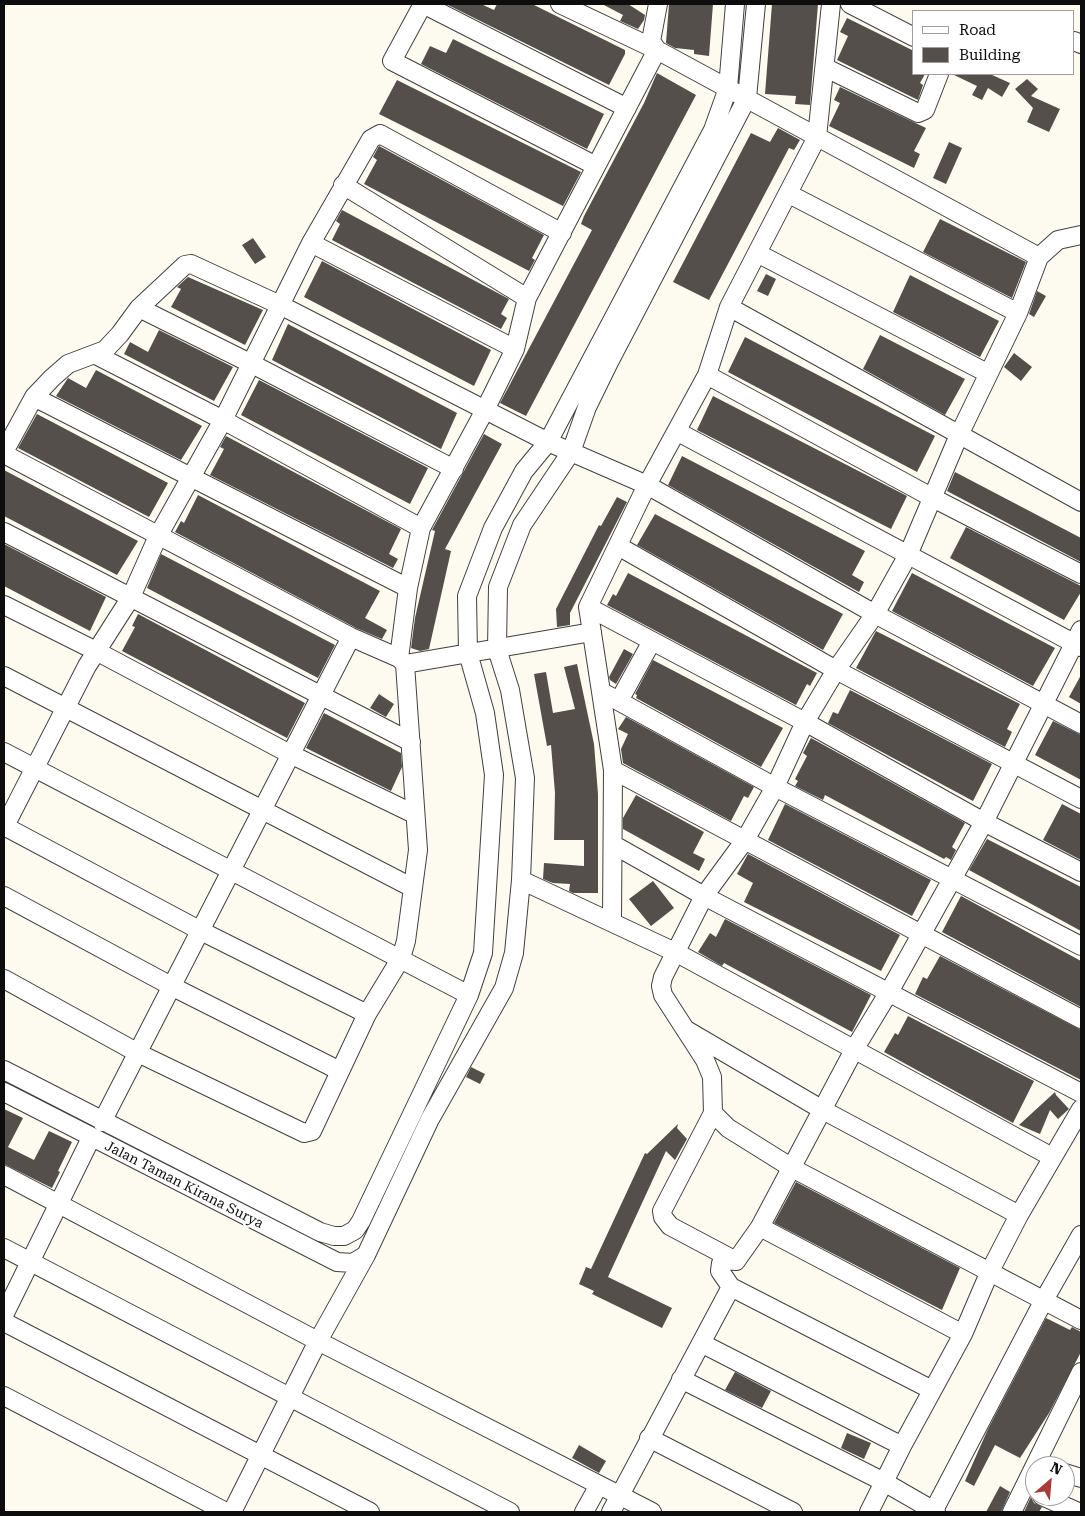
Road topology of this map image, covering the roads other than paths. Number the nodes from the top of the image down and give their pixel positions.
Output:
1 (423, 4) edge
2 (560, 4) edge
3 (658, 4) edge
4 (735, 4) edge
5 (756, 4) edge
6 (831, 4) edge
7 (850, 4) edge
8 (912, 36) edge
9 (657, 50) junction
10 (826, 68) junction
11 (939, 75) edge
12 (740, 95) junction
13 (627, 108) junction
14 (817, 137) junction
15 (596, 166) junction
16 (344, 185) junction
17 (789, 194) junction
18 (562, 233) junction
19 (1081, 235) edge
20 (311, 243) junction
21 (757, 253) junction
22 (1039, 257) junction
23 (527, 298) junction
24 (280, 305) junction
25 (728, 307) junction
26 (138, 308) junction
27 (1018, 313) junction
28 (515, 349) junction
29 (96, 355) junction
30 (252, 364) junction
31 (987, 374) junction
32 (707, 375) junction
33 (34, 397) junction
34 (485, 410) junction
35 (223, 420) junction
36 (678, 432) junction
37 (959, 436) junction
38 (548, 442) junction
39 (571, 452) junction
40 (4, 453) edge
41 (454, 469) junction
42 (192, 476) junction
43 (647, 486) junction
44 (933, 498) junction
45 (1081, 502) edge
46 (421, 528) junction
47 (4, 532) edge
48 (158, 536) junction
49 (618, 546) junction
50 (908, 555) junction
51 (1081, 574) edge
52 (408, 588) junction
53 (131, 597) junction
54 (4, 605) edge
55 (588, 607) junction
56 (875, 614) junction
57 (592, 632) junction
58 (351, 637) junction
59 (1079, 640) edge
60 (652, 641) junction
61 (497, 649) junction
62 (96, 651) junction
63 (468, 653) junction
64 (402, 661) junction
65 (836, 670) junction
66 (4, 676) edge
67 (602, 692) junction
68 (321, 694) junction
69 (619, 701) junction
70 (1045, 704) junction
71 (66, 707) junction
72 (805, 722) junction
73 (1081, 724) edge
74 (411, 742) junction
75 (4, 752) edge
76 (290, 754) junction
77 (1014, 763) junction
78 (35, 767) junction
79 (613, 770) junction
80 (775, 787) junction
81 (1081, 799) edge
82 (264, 810) junction
83 (414, 814) junction
84 (984, 822) junction
85 (4, 827) edge
86 (745, 840) junction
87 (614, 845) junction
88 (233, 870) junction
89 (1081, 872) edge
90 (950, 878) junction
91 (521, 880) junction
92 (413, 888) junction
93 (4, 896) edge
94 (704, 896) junction
95 (612, 921) junction
96 (201, 931) junction
97 (921, 934) junction
98 (1081, 946) edge
99 (677, 953) junction
100 (401, 958) junction
101 (4, 980) edge
102 (173, 986) junction
103 (889, 992) junction
104 (469, 995) junction
105 (368, 1014) junction
106 (1081, 1019) edge
107 (685, 1029) junction
108 (855, 1048) junction
109 (138, 1053) junction
110 (4, 1070) edge
111 (340, 1071) junction
112 (4, 1092) edge
113 (1081, 1093) edge
114 (821, 1108) junction
115 (1081, 1109) edge
116 (713, 1113) junction
117 (102, 1122) junction
118 (91, 1138) junction
119 (1052, 1157) junction
120 (792, 1168) junction
121 (4, 1175) edge
122 (59, 1203) junction
123 (1019, 1215) junction
124 (760, 1227) junction
125 (1081, 1236) edge
126 (4, 1248) edge
127 (366, 1255) junction
128 (736, 1261) junction
129 (30, 1262) junction
130 (990, 1271) junction
131 (731, 1287) junction
132 (1044, 1300) junction
133 (4, 1315) edge
134 (1081, 1320) edge
135 (4, 1322) edge
136 (962, 1334) junction
137 (318, 1341) junction
138 (702, 1343) junction
139 (1081, 1372) edge
140 (681, 1380) junction
141 (932, 1390) junction
142 (4, 1396) edge
143 (290, 1397) junction
144 (649, 1438) junction
145 (902, 1446) junction
146 (261, 1456) junction
147 (1044, 1456) edge
148 (884, 1482) junction
149 (599, 1485) junction
150 (1025, 1495) edge
151 (620, 1496) junction
152 (1064, 1506) edge
153 (226, 1512) edge
154 (232, 1512) edge
155 (368, 1512) edge
156 (510, 1512) edge
157 (584, 1512) edge
158 (612, 1512) edge
159 (652, 1512) edge
160 (794, 1512) edge
161 (869, 1512) edge
162 (934, 1512) edge
163 (1012, 1512) edge
164 (1078, 1512) edge

1 - 13 street
1 - 15 street
2 - 9 street
3 - 9 street
4 - 12 street
5 - 12 street
6 - 10 street
7 - 8 street
9 - 12 street
9 - 13 street
10 - 11 street
10 - 14 street
12 - 14 street
12 - 38 street
12 - 39 street
13 - 15 street
14 - 17 street
14 - 22 street
15 - 18 street
16 - 18 street
16 - 20 street
16 - 23 street
17 - 21 street
17 - 27 street
18 - 23 street
19 - 22 street
20 - 24 street
20 - 28 street
21 - 25 street
21 - 31 street
22 - 27 street
23 - 28 street
24 - 26 street
24 - 30 street
24 - 34 street
25 - 32 street
25 - 37 street
26 - 29 street
26 - 30 street
27 - 31 street
28 - 34 street
29 - 33 street
29 - 35 street
30 - 35 street
30 - 41 street
31 - 37 street
32 - 36 street
32 - 44 street
33 - 40 street
33 - 42 street
34 - 38 street
34 - 41 street
35 - 42 street
35 - 46 street
36 - 43 street
36 - 50 street
37 - 44 street
37 - 45 street
38 - 39 street
38 - 63 street
39 - 43 street
39 - 61 street
40 - 48 street
41 - 46 street
42 - 48 street
42 - 52 street
43 - 49 street
43 - 56 street
44 - 50 street
44 - 51 street
46 - 52 street
47 - 53 street
48 - 53 street
48 - 58 street
49 - 55 street
49 - 65 street
50 - 56 street
50 - 59 street
52 - 64 street
53 - 62 street
53 - 68 street
54 - 62 street
55 - 57 street
55 - 60 street
56 - 65 street
56 - 70 street
57 - 61 street
57 - 67 street
58 - 64 street
58 - 68 street
59 - 70 street
60 - 69 street
60 - 72 street
61 - 63 street
61 - 91 street
62 - 71 street
62 - 76 street
63 - 64 street
63 - 104 street
64 - 74 street
65 - 72 street
65 - 77 street
66 - 71 street
67 - 69 street
67 - 79 street
68 - 74 street
68 - 76 street
69 - 80 street
70 - 73 street
70 - 77 street
71 - 78 street
71 - 82 street
72 - 80 street
72 - 84 street
74 - 83 street
75 - 78 street
76 - 82 street
76 - 83 street
77 - 81 street
77 - 84 street
78 - 85 street
78 - 88 street
79 - 86 street
79 - 87 street
80 - 86 street
80 - 90 street
82 - 88 street
82 - 92 street
83 - 92 street
84 - 89 street
84 - 90 street
85 - 96 street
86 - 94 street
86 - 97 street
87 - 94 street
87 - 95 street
88 - 96 street
88 - 100 street
90 - 97 street
90 - 98 street
91 - 95 street
91 - 127 street
92 - 100 street
93 - 102 street
94 - 99 street
94 - 103 street
95 - 99 street
96 - 102 street
96 - 105 street
97 - 103 street
97 - 106 street
99 - 107 street
99 - 108 street
100 - 104 street
100 - 105 street
101 - 109 street
102 - 109 street
102 - 111 street
103 - 108 street
103 - 113 street
104 - 117 street, Jalan Taman Kirana Surya
105 - 111 street
107 - 114 street
107 - 116 street
108 - 114 street
108 - 119 street
109 - 111 street
109 - 117 street
110 - 117 street, Jalan Taman Kirana Surya
112 - 118 street, Jalan Taman Kirana Surya
114 - 120 street
114 - 123 street
115 - 119 street
116 - 120 street
116 - 128 street
118 - 122 street
118 - 127 street, Jalan Taman Kirana Surya
119 - 123 street
120 - 124 street
120 - 130 street
121 - 122 street
122 - 129 street
122 - 137 street
123 - 130 street
124 - 128 street
124 - 136 street
125 - 132 street
126 - 129 street
127 - 137 street
128 - 131 street
129 - 133 street
129 - 143 street
130 - 132 street
130 - 136 street
131 - 138 street
131 - 141 street
132 - 134 street
132 - 162 street
135 - 146 street
136 - 141 street
137 - 143 street
137 - 149 street
138 - 140 street
138 - 145 street
139 - 147 street
140 - 144 street
140 - 148 street
141 - 145 street
142 - 153 street
143 - 146 street
143 - 156 street
144 - 151 street
144 - 160 street
145 - 148 street
146 - 154 street
146 - 155 street
148 - 161 street
148 - 162 street
149 - 151 street
149 - 157 street
150 - 163 street
151 - 158 street
151 - 159 street
152 - 164 street

